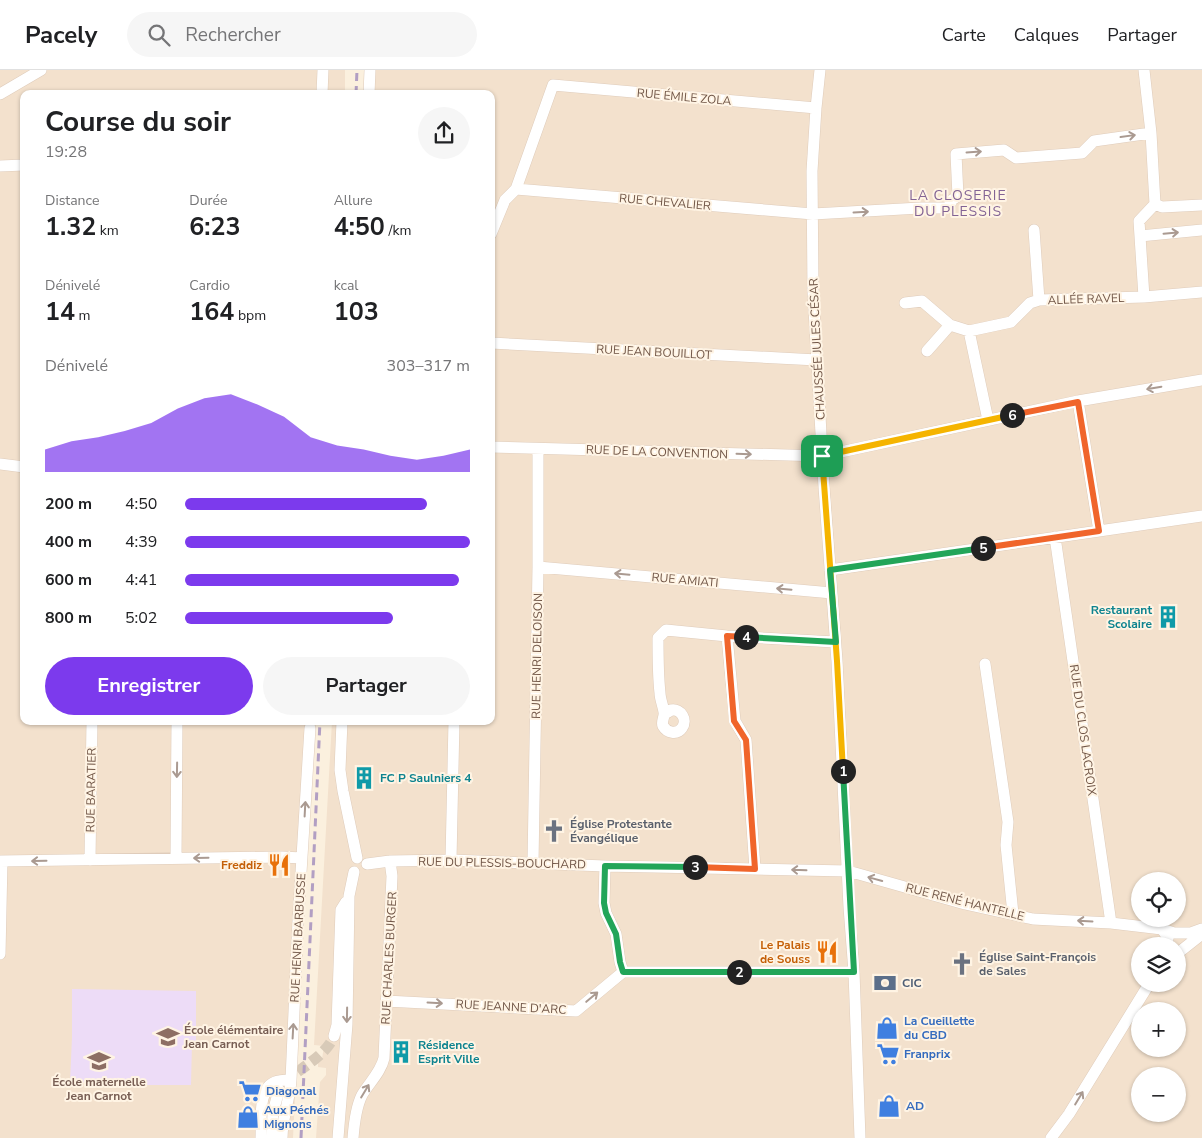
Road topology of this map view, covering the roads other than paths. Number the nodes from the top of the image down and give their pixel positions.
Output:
1 (41, 70) edge
2 (323, 70) edge
3 (370, 70) edge
4 (820, 70) edge
5 (1144, 70) edge
6 (322, 90) edge
7 (369, 90) edge
8 (0, 94) edge
9 (816, 108) junction
10 (1151, 133) junction
11 (20, 165) edge
12 (0, 166) edge
13 (516, 189) junction
14 (1202, 205) edge
15 (1159, 206) junction
16 (813, 214) junction
17 (495, 224) edge
18 (1034, 230) dead end
19 (1202, 230) edge
20 (1140, 236) junction
21 (1202, 292) edge
22 (1144, 297) junction
23 (1039, 300) junction
24 (905, 303) dead end
25 (950, 325) junction
26 (969, 331) junction
27 (495, 344) edge
28 (927, 351) dead end
29 (817, 360) junction
30 (1202, 380) edge
31 (1078, 402) junction
32 (988, 420) junction
33 (495, 447) edge
34 (538, 449) junction
35 (822, 456) junction
36 (0, 464) edge
37 (20, 466) edge
38 (1202, 516) edge
39 (1099, 531) junction
40 (1055, 537) junction
41 (538, 567) junction
42 (830, 570) junction
43 (832, 593) junction
44 (727, 636) junction
45 (836, 642) junction
46 (985, 664) dead end
47 (664, 714) dead end
48 (92, 725) edge
49 (177, 725) edge
50 (342, 725) edge
51 (454, 725) edge
52 (310, 728) dead end
53 (176, 858) junction
54 (302, 858) junction
55 (90, 860) junction
56 (451, 860) junction
57 (1, 861) edge
58 (362, 861) junction
59 (390, 861) junction
60 (533, 863) junction
61 (605, 866) junction
62 (755, 869) junction
63 (848, 871) junction
64 (349, 896) junction
65 (1013, 914) junction
66 (1111, 923) junction
67 (1162, 929) junction
68 (1202, 929) edge
69 (1202, 934) edge
70 (1167, 937) edge
71 (1186, 947) edge
72 (0, 954) edge
73 (623, 972) junction
74 (854, 972) junction
75 (1144, 992) edge
76 (386, 1001) junction
77 (334, 1036) tunnel mouth
78 (291, 1080) junction
79 (279, 1090) tunnel mouth
80 (261, 1138) edge
81 (272, 1138) edge
82 (282, 1138) edge
83 (338, 1138) edge
84 (353, 1138) edge
85 (860, 1138) edge
86 (1051, 1138) edge

1 - 8 street
2 - 6 street
3 - 7 street
4 - 9 street, CHAUSSÉE JULES CÉSAR
5 - 10 street
9 - 13 street, RUE ÉMILE ZOLA
9 - 16 street, CHAUSSÉE JULES CÉSAR
10 - 15 street
16 -> 10 street, RUE CHEVALIER
11 - 12 street
13 - 16 street, RUE CHEVALIER
13 - 17 street
14 - 15 street
15 - 20 street
16 - 29 street, CHAUSSÉE JULES CÉSAR
18 - 23 street
20 -> 19 street
20 - 22 street
21 - 22 street, ALLÉE RAVEL
22 - 23 street, ALLÉE RAVEL
23 - 26 street, ALLÉE RAVEL
24 - 25 street
25 - 26 street
25 - 28 street
26 - 32 street
27 - 29 street, RUE JEAN BOUILLOT
29 - 35 street, CHAUSSÉE JULES CÉSAR
30 -> 31 street, RUE DE LA CONVENTION
31 - 32 street, RUE DE LA CONVENTION
31 - 39 street
32 - 35 street, RUE DE LA CONVENTION
33 - 34 street, RUE DE LA CONVENTION
34 -> 35 street, RUE DE LA CONVENTION
34 - 41 street, RUE HENRI DELOISON
35 - 42 street, CHAUSSÉE JULES CÉSAR
36 - 37 street
38 - 39 street
39 - 40 street
40 - 42 street
40 - 66 street, RUE DU CLOS LACROIX
43 -> 41 street, RUE AMIATI
41 - 60 street, RUE HENRI DELOISON
42 - 43 street, CHAUSSÉE JULES CÉSAR
43 - 45 street, CHAUSSÉE JULES CÉSAR
44 - 45 street
44 - 47 street
44 - 62 street
45 - 63 street, CHAUSSÉE JULES CÉSAR
46 - 65 street
48 - 55 street, RUE BARATIER
49 -> 53 street
50 - 58 street
51 - 56 street
54 -> 52 street, RUE HENRI BARBUSSE
54 -> 53 street
53 - 55 street
78 -> 54 street, RUE HENRI BARBUSSE
55 -> 57 street
56 - 59 street, RUE DU PLESSIS-BOUCHARD
56 - 60 street, RUE DU PLESSIS-BOUCHARD
57 - 72 street
58 - 59 street, RUE DU PLESSIS-BOUCHARD
58 - 64 street
59 - 76 street, RUE CHARLES BURGER
60 - 61 street, RUE DU PLESSIS-BOUCHARD
61 - 62 street, RUE DU PLESSIS-BOUCHARD
61 - 73 street
63 -> 62 street, RUE DU PLESSIS-BOUCHARD
65 -> 63 street, RUE RENÉ HANTELLE
63 - 74 street, CHAUSSÉE JULES CÉSAR
64 - 77 street
64 -> 83 street
66 -> 65 street, RUE RENÉ HANTELLE
66 - 67 street, RUE RENÉ HANTELLE
67 - 68 street, RUE RENÉ HANTELLE
67 - 70 street
69 - 71 street
73 - 74 street
76 -> 73 street, RUE JEANNE D'ARC
74 - 85 street, CHAUSSÉE JULES CÉSAR
86 -> 75 street
84 -> 76 street, RUE CHARLES BURGER
78 - 80 street
78 - 82 street, RUE HENRI BARBUSSE
79 - 81 street

